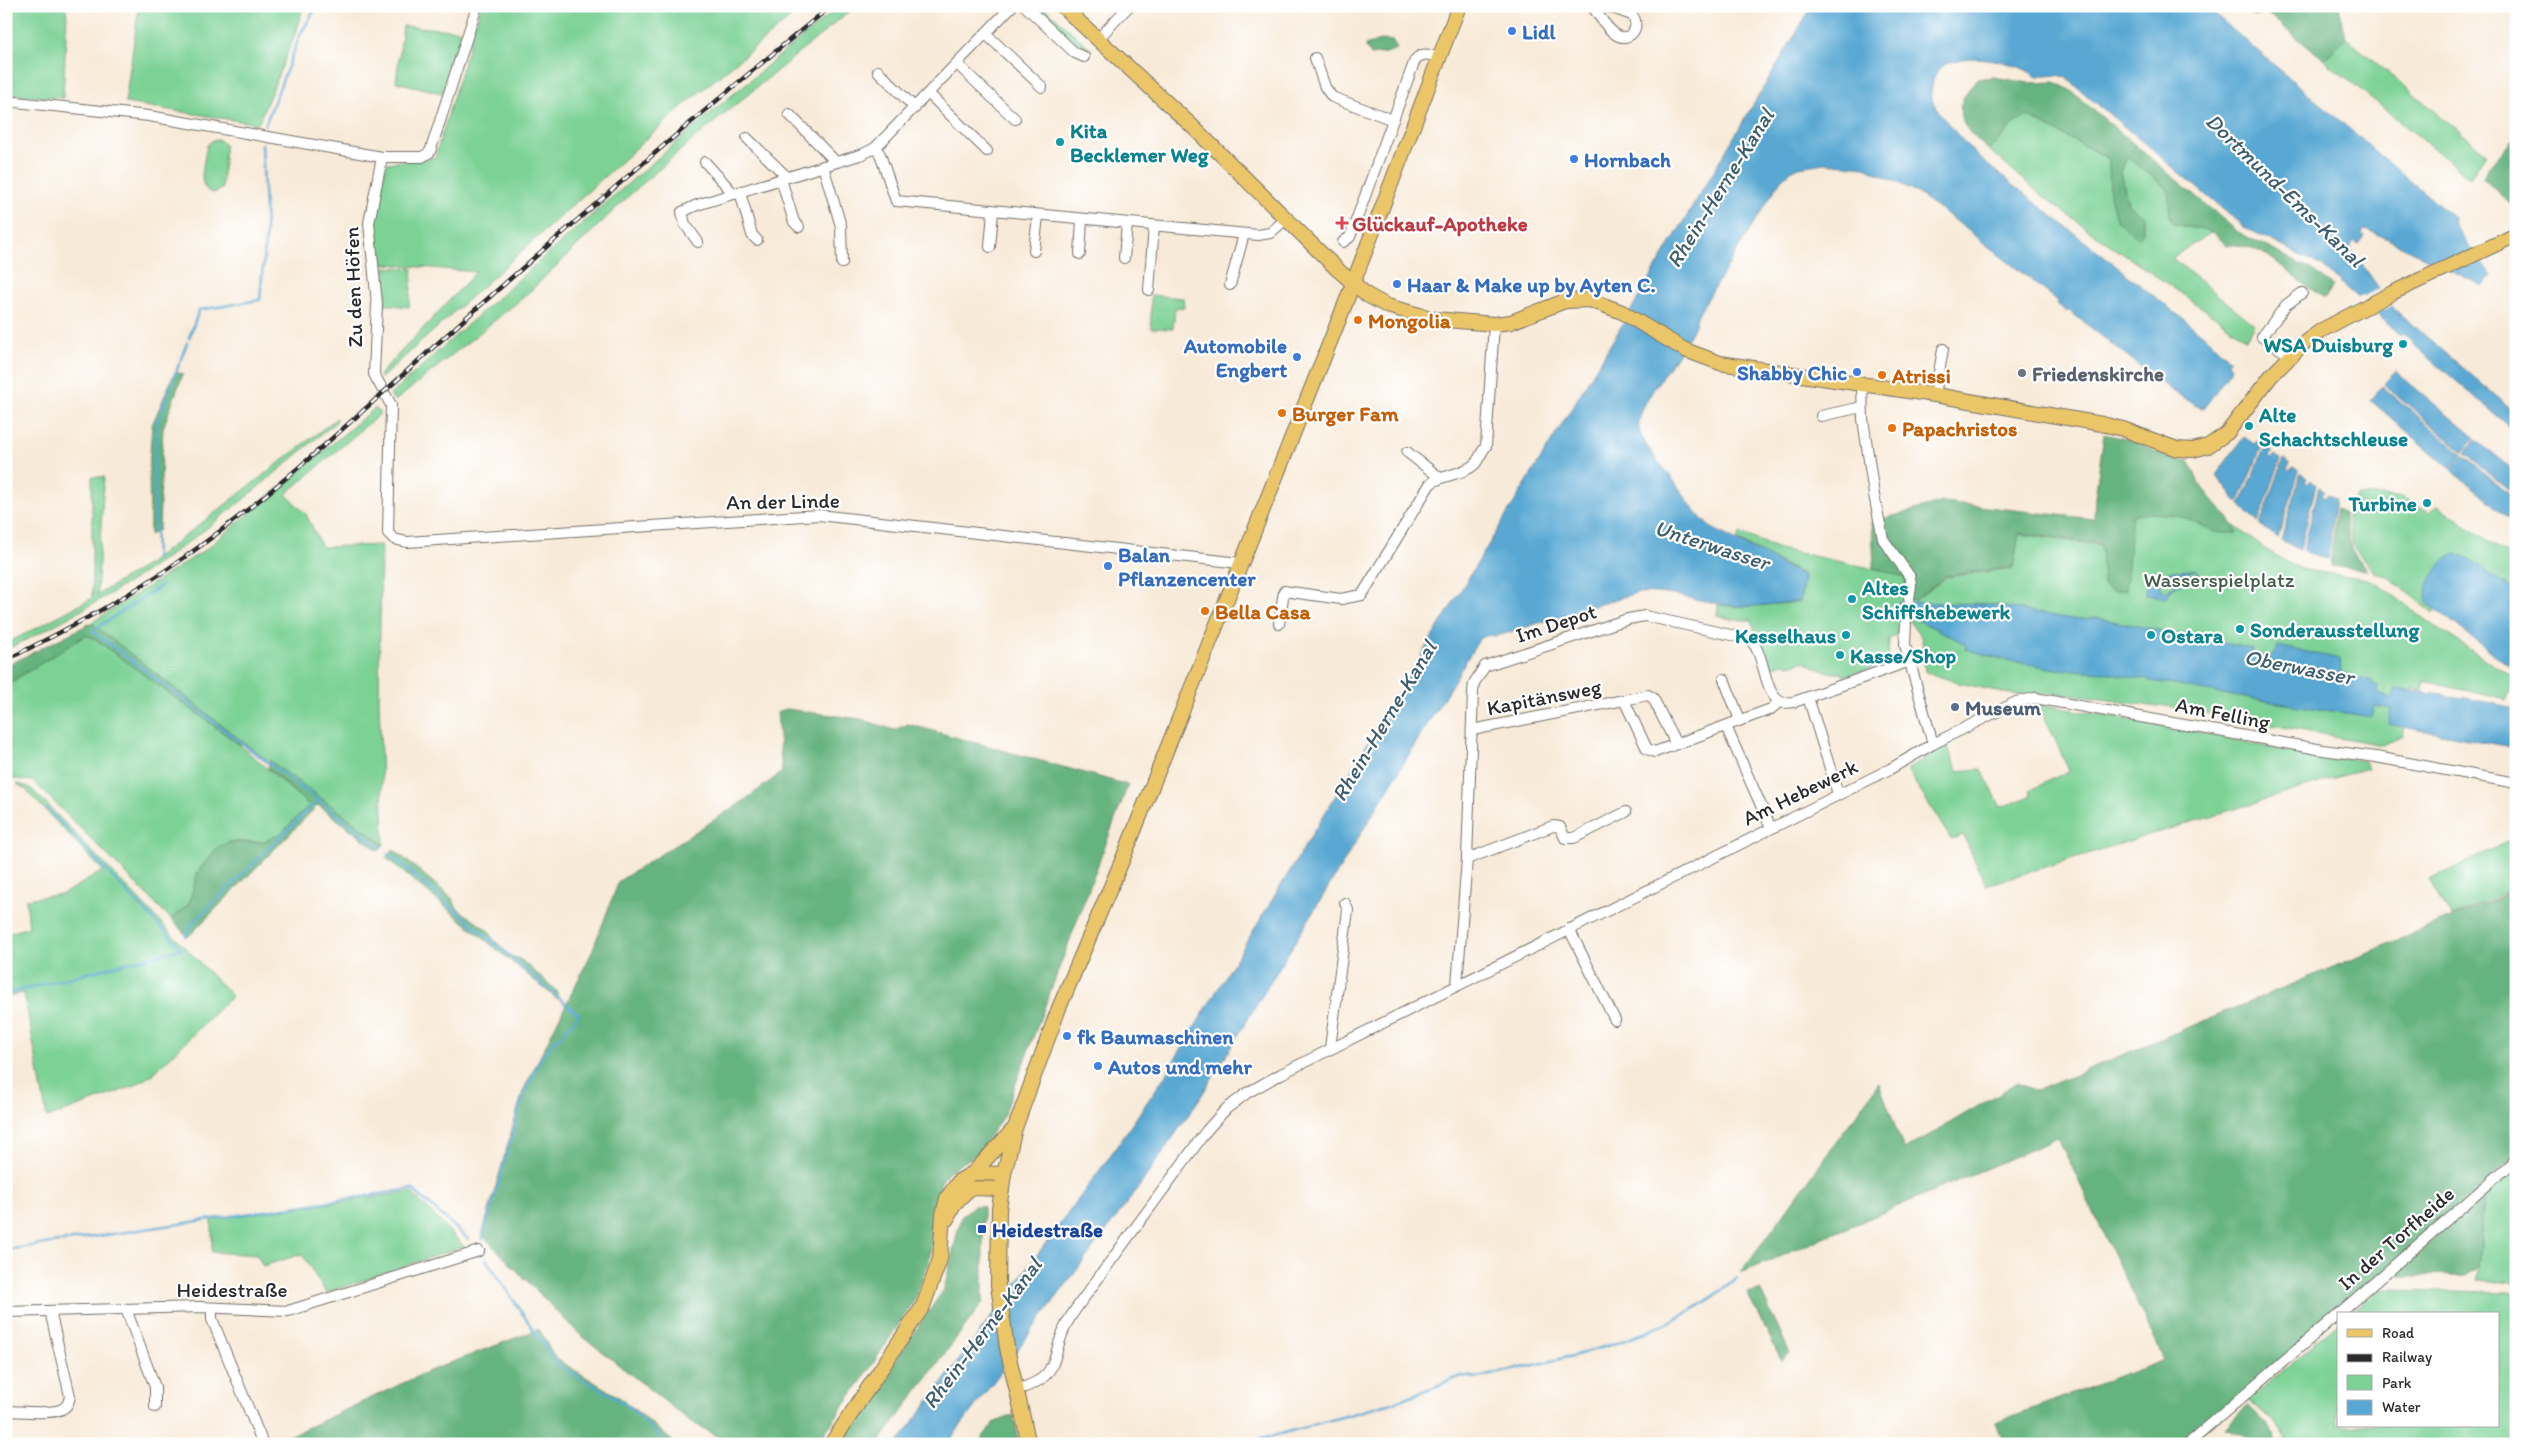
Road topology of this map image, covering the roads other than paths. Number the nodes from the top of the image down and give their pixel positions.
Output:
1 (477, 6) edge
2 (1012, 6) edge
3 (1026, 6) edge
4 (1062, 6) edge
5 (1129, 6) edge
6 (1459, 6) edge
7 (1592, 6) edge
8 (1607, 6) edge
9 (986, 34) junction
10 (1098, 40) junction
11 (1084, 57) dead end
12 (1315, 58) dead end
13 (1440, 58) junction
14 (957, 64) junction
15 (878, 71) dead end
16 (1042, 87) dead end
17 (928, 94) junction
18 (6, 101) edge
19 (915, 108) junction
20 (788, 114) dead end
21 (1015, 119) dead end
22 (1393, 120) junction
23 (747, 138) dead end
24 (875, 148) junction
25 (987, 150) dead end
26 (382, 157) junction
27 (705, 162) dead end
28 (836, 162) junction
29 (823, 166) junction
30 (784, 178) junction
31 (737, 193) junction
32 (993, 212) junction
33 (1038, 216) junction
34 (1286, 219) junction
35 (1082, 220) junction
36 (1127, 224) junction
37 (1154, 226) junction
38 (798, 227) dead end
39 (1244, 234) junction
40 (2516, 235) edge
41 (756, 240) dead end
42 (698, 242) dead end
43 (1343, 242) dead end
44 (990, 247) dead end
45 (1034, 251) dead end
46 (1080, 254) dead end
47 (1124, 258) dead end
48 (842, 264) dead end
49 (1353, 281) junction
50 (1230, 285) dead end
51 (1149, 290) dead end
52 (2302, 294) dead end
53 (1494, 324) junction
54 (1943, 349) dead end
55 (2291, 356) junction
56 (1862, 386) junction
57 (1936, 395) junction
58 (1862, 407) junction
59 (1821, 416) dead end
60 (1407, 452) dead end
61 (1439, 477) junction
62 (388, 533) joint
63 (1240, 563) junction
64 (1909, 598) tunnel mouth
65 (1906, 620) tunnel mouth
66 (1279, 624) dead end
67 (1910, 661) junction
68 (1724, 679) dead end
69 (1808, 697) junction
70 (1624, 700) junction
71 (1779, 702) junction
72 (1740, 720) junction
73 (1472, 730) junction
74 (1728, 731) dead end
75 (1676, 744) junction
76 (1933, 744) junction
77 (2516, 783) edge
78 (1838, 794) junction
79 (1626, 812) dead end
80 (1771, 828) junction
81 (1467, 859) junction
82 (1345, 903) dead end
83 (1569, 929) junction
84 (1458, 985) junction
85 (1616, 1020) dead end
86 (1330, 1048) junction
87 (1015, 1128) junction
88 (2516, 1160) edge
89 (973, 1173) junction
90 (1004, 1174) junction
91 (1002, 1189) junction
92 (944, 1223) junction
93 (479, 1251) dead end
94 (212, 1308) junction
95 (126, 1309) junction
96 (50, 1311) junction
97 (6, 1312) edge
98 (2340, 1312) edge
99 (2337, 1315) edge
100 (1014, 1384) junction
101 (155, 1408) dead end
102 (6, 1411) edge
103 (263, 1444) edge
104 (831, 1444) edge
105 (1029, 1444) edge
106 (2188, 1444) edge

1 - 26 street
2 - 9 street
3 - 11 street
4 - 10 main road
5 - 10 street
6 - 13 main road
7 - 8 street
9 - 14 street
9 - 16 street
10 - 34 main road
12 - 22 street
13 - 22 street
13 - 49 main road
14 - 17 street
14 - 21 street
15 - 19 street
17 - 19 street
17 - 25 street
18 - 26 street
19 - 24 street
20 - 28 street
22 - 43 street
23 - 30 street
24 - 28 street
24 - 32 street
26 - 62 street, Zu den Höfen
27 - 31 street
28 - 29 street
29 - 30 street
29 - 48 street
30 - 31 street
30 - 38 street
31 - 41 street
31 - 42 street
32 - 33 street
32 - 44 street
33 - 35 street
33 - 45 street
34 - 39 street
34 - 49 main road
35 - 36 street
35 - 46 street
36 - 37 street
36 - 47 street
37 - 39 street
37 - 51 street
39 - 50 street
40 - 55 main road
49 - 53 main road
49 - 63 main road
52 - 55 street
53 - 56 main road
53 - 61 street
54 - 57 street
55 - 57 main road
56 - 57 main road
56 - 58 street
58 - 59 street
58 - 64 street
60 - 61 street
61 - 66 street
62 - 63 street, An der Linde
63 - 87 main road
65 - 67 street
67 - 69 street
67 - 76 street
68 - 72 street
69 - 71 street
69 - 78 street
70 - 73 street, Kapitänsweg
70 - 75 street, Kapitänsweg
70 - 75 street, Kapitänsweg
71 - 72 street, Kapitänsweg
71 - 73 street, Im Depot
72 - 75 street, Kapitänsweg
73 - 81 street, Im Depot
74 - 80 street
76 - 77 street, Am Felling
76 - 78 street, Am Hebewerk
78 - 80 street, Am Hebewerk
79 - 81 street
80 - 83 street, Am Hebewerk
81 - 84 street, Im Depot
82 - 86 street
83 - 84 street, Am Hebewerk
83 - 85 street
84 - 86 street, Am Hebewerk
86 - 100 street, Am Hebewerk
87 - 89 main road
87 - 90 main road
88 - 98 street, In der Torfheide
89 - 90 main road
89 - 92 main road
90 - 91 main road
91 - 92 main road
91 - 100 main road
92 - 104 main road
93 - 94 street, Heidestraße
94 - 95 street, Heidestraße
94 - 103 street
95 - 96 street, Heidestraße
95 - 101 street
96 - 97 street, Heidestraße
96 - 102 street
99 - 106 street, In der Torfheide
100 - 105 main road

